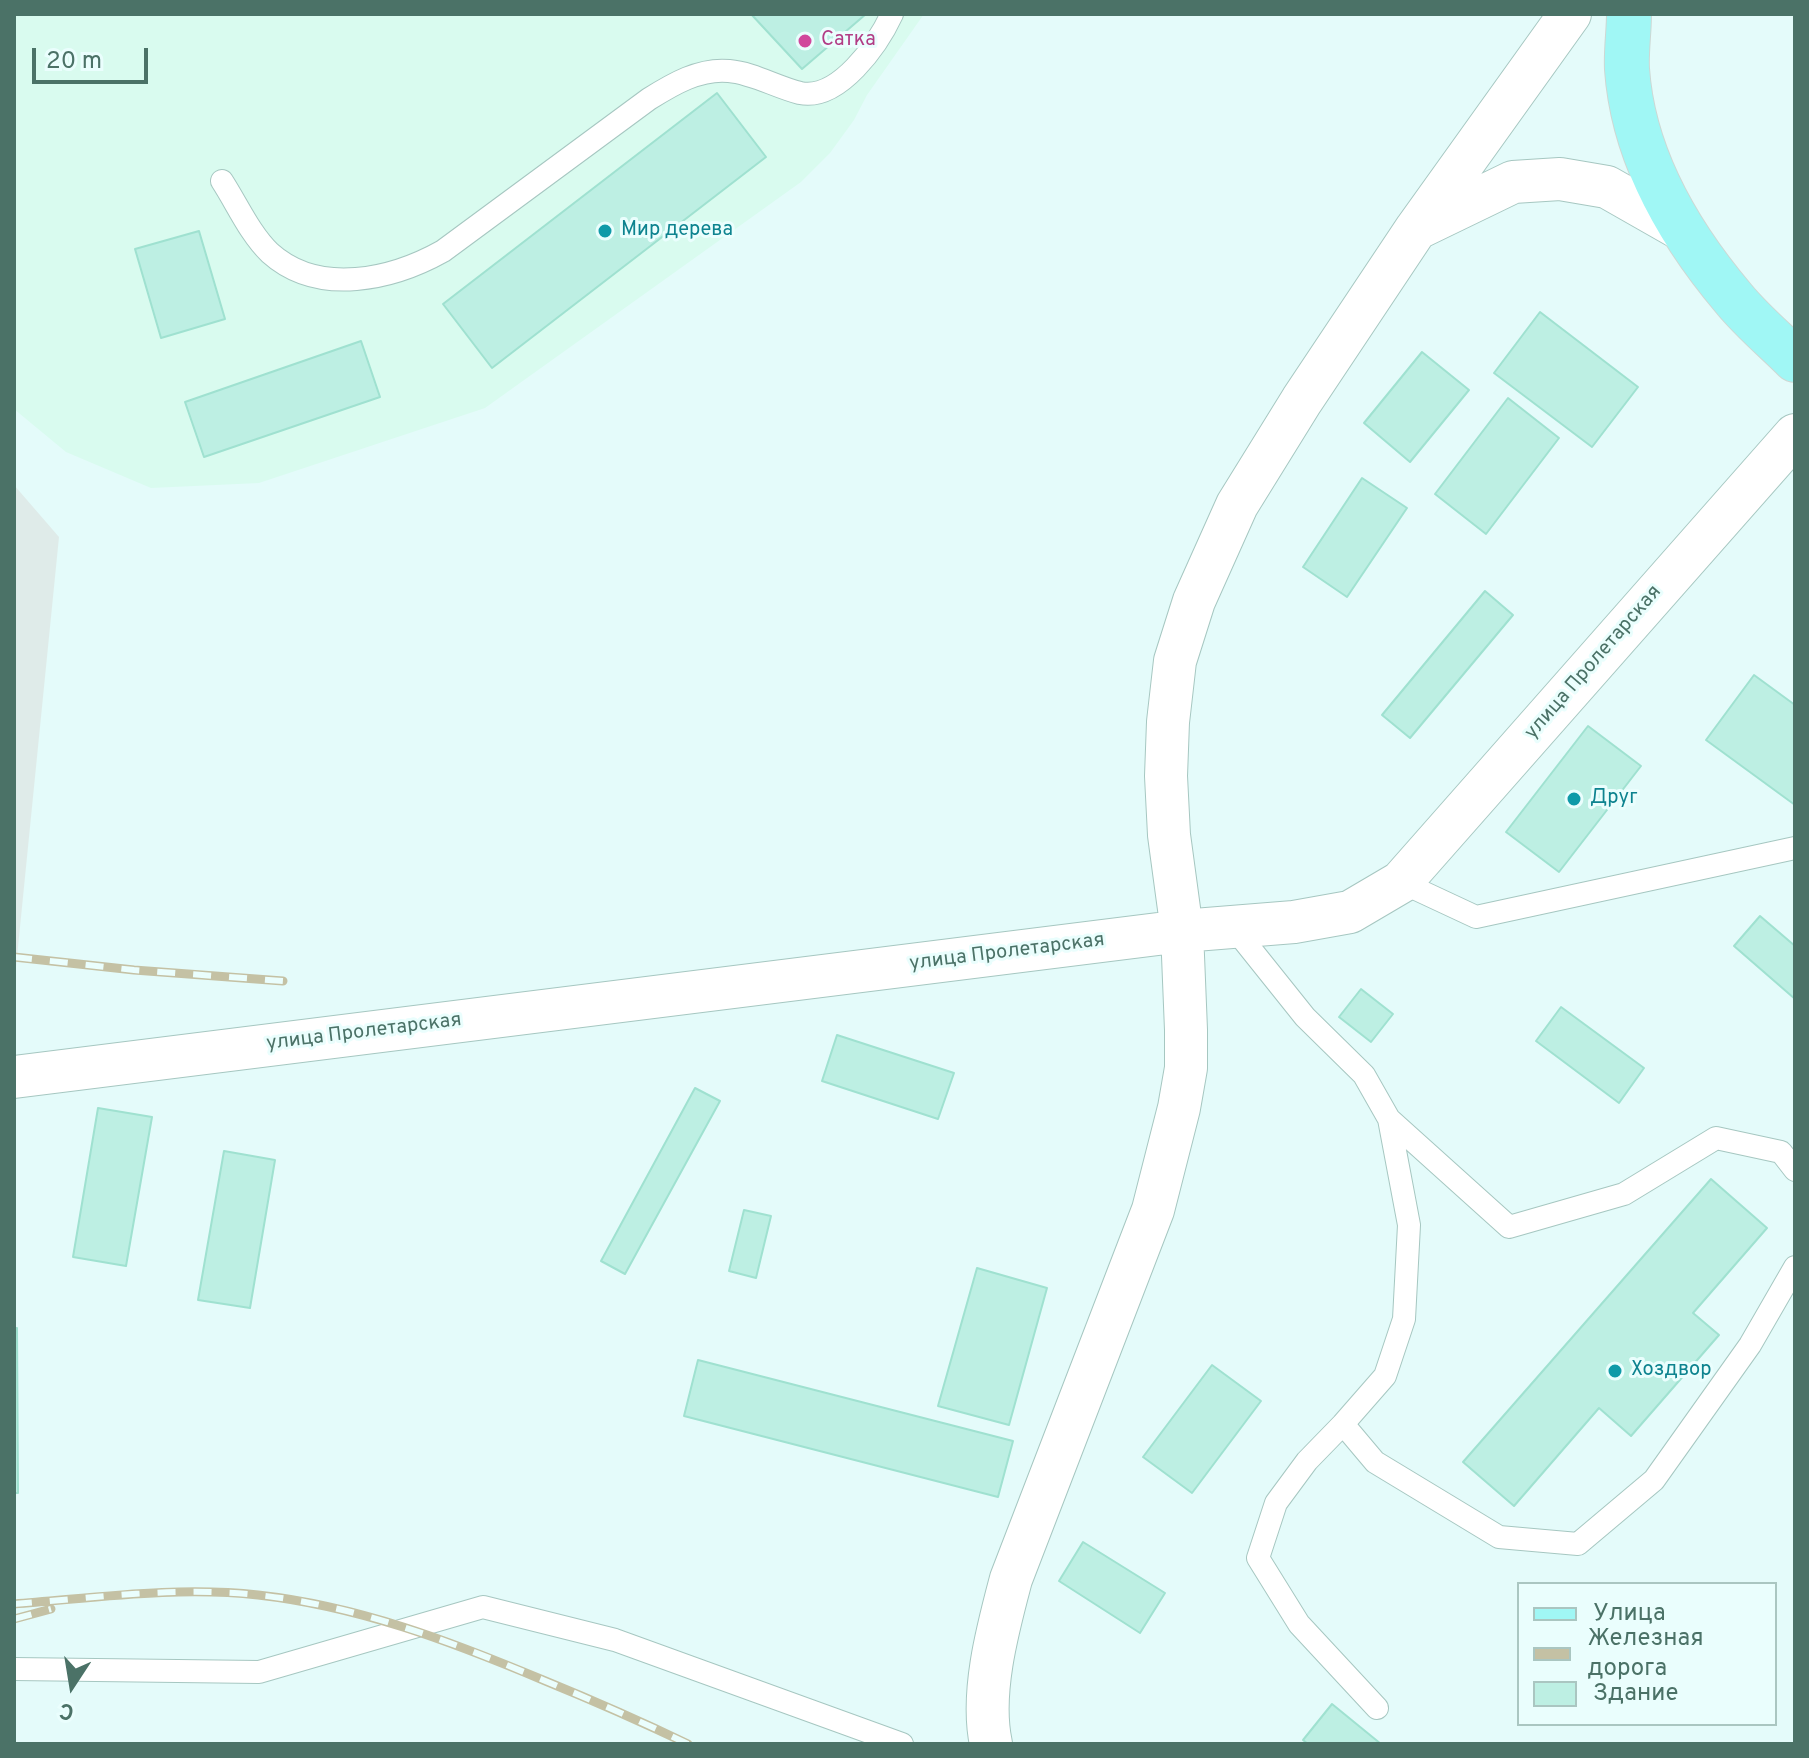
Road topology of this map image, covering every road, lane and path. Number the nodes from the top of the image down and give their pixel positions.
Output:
1 (892, 14) edge
2 (1570, 14) edge
3 (1629, 14) edge
4 (222, 181) dead end
5 (1679, 228) junction
6 (1416, 229) junction
7 (1795, 360) edge
8 (1795, 435) edge
9 (1795, 848) edge
10 (1401, 882) junction
11 (1233, 927) junction
12 (1182, 931) junction
13 (14, 1077) edge
14 (1389, 1119) junction
15 (1795, 1170) edge
16 (1795, 1267) edge
17 (1343, 1424) junction
18 (14, 1669) edge
19 (1377, 1708) dead end
20 (902, 1744) edge
21 (991, 1744) edge

1 - 4 lane
2 - 6 street
3 - 5 main road
5 - 6 street
5 - 7 main road
6 - 12 street
8 - 10 street, улица Пролетарская
9 - 10 lane
10 - 11 street, улица Пролетарская
11 - 12 street, улица Пролетарская
11 - 14 lane
12 - 13 street, улица Пролетарская
12 - 21 street
14 - 15 lane
14 - 17 lane
16 - 17 lane
17 - 19 lane
18 - 20 lane

